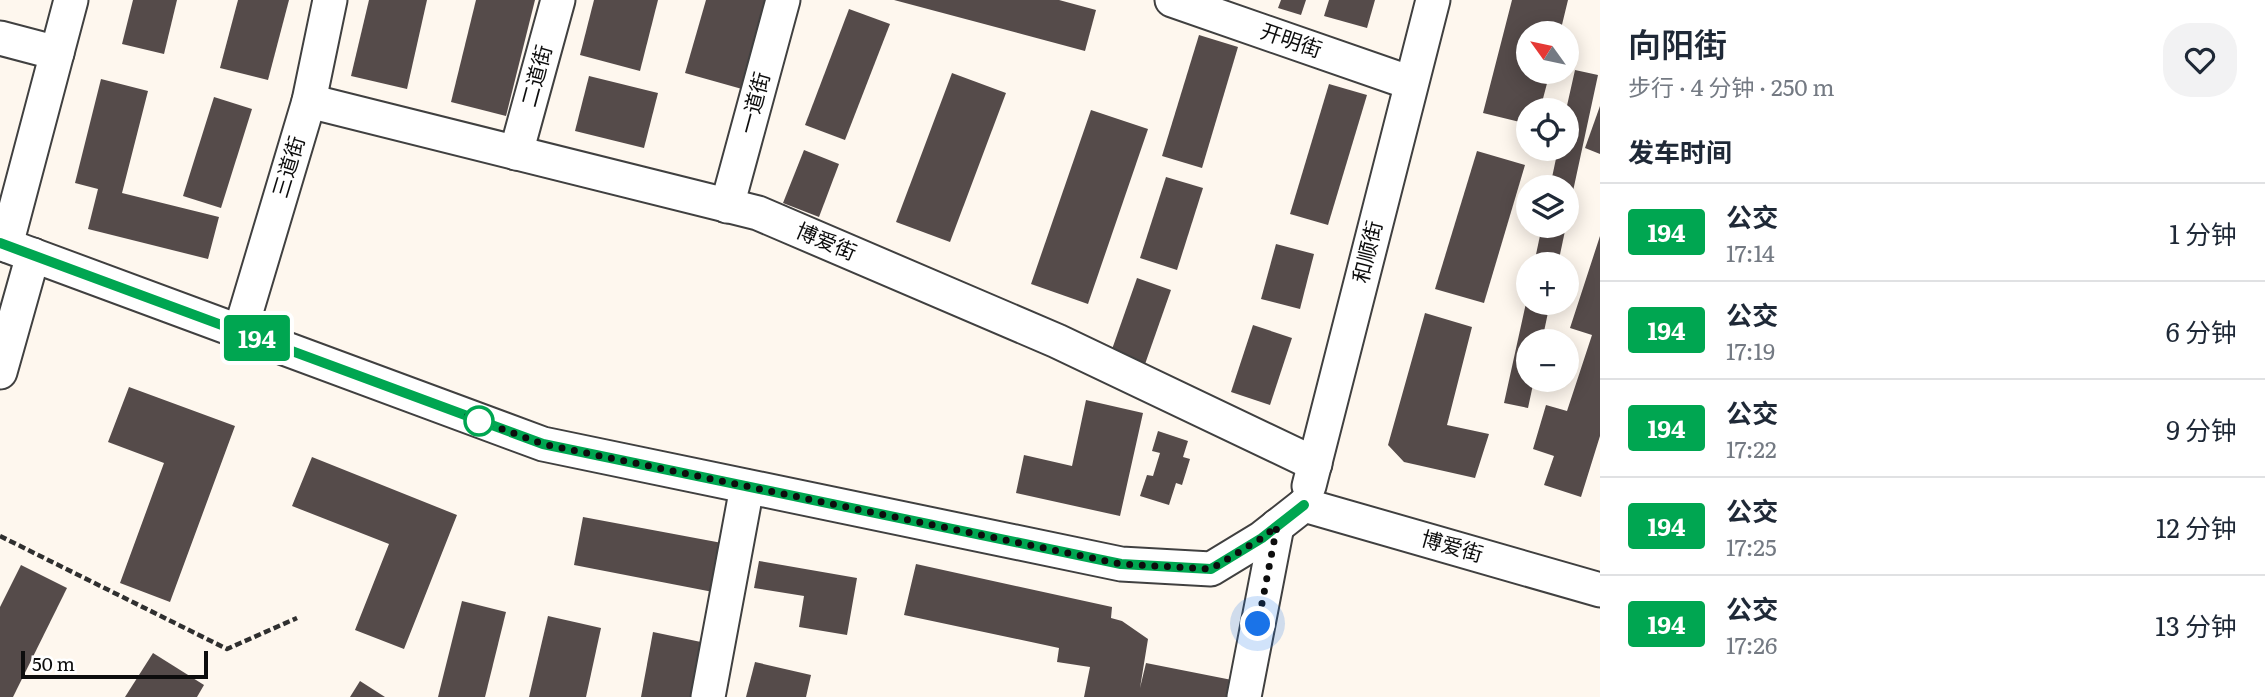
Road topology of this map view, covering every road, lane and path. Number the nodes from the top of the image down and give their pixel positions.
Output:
1 (71, 0) edge
2 (330, 0) edge
3 (558, 0) edge
4 (783, 0) edge
5 (1172, 0) edge
6 (1433, 0) edge
7 (0, 38) edge
8 (57, 53) junction
9 (1411, 83) junction
10 (309, 101) junction
11 (516, 153) junction
12 (727, 206) junction
13 (13, 248) edge
14 (240, 332) junction
15 (0, 372) edge
16 (1315, 464) junction
17 (747, 487) junction
18 (1304, 505) junction
19 (1277, 526) junction
20 (0, 536) edge
21 (1600, 590) edge
22 (297, 618) dead end
23 (708, 697) edge
24 (1244, 697) edge

1 - 8 street
2 - 10 street, 三道街
3 - 11 street, 二道街
4 - 12 street, 一道街
5 - 9 street, 开明街
6 - 9 street, 和顺街
7 - 8 street
8 - 13 street
9 - 16 street, 和顺街
10 - 11 street, 博爱街
10 - 14 street, 三道街
11 - 12 street, 博爱街
12 - 16 street, 博爱街
13 - 14 street
13 - 15 street
14 - 17 street
16 - 18 street, 和顺街
17 - 19 street
17 - 23 street
18 - 19 street
18 - 21 street, 博爱街
19 - 24 street
20 - 22 path

